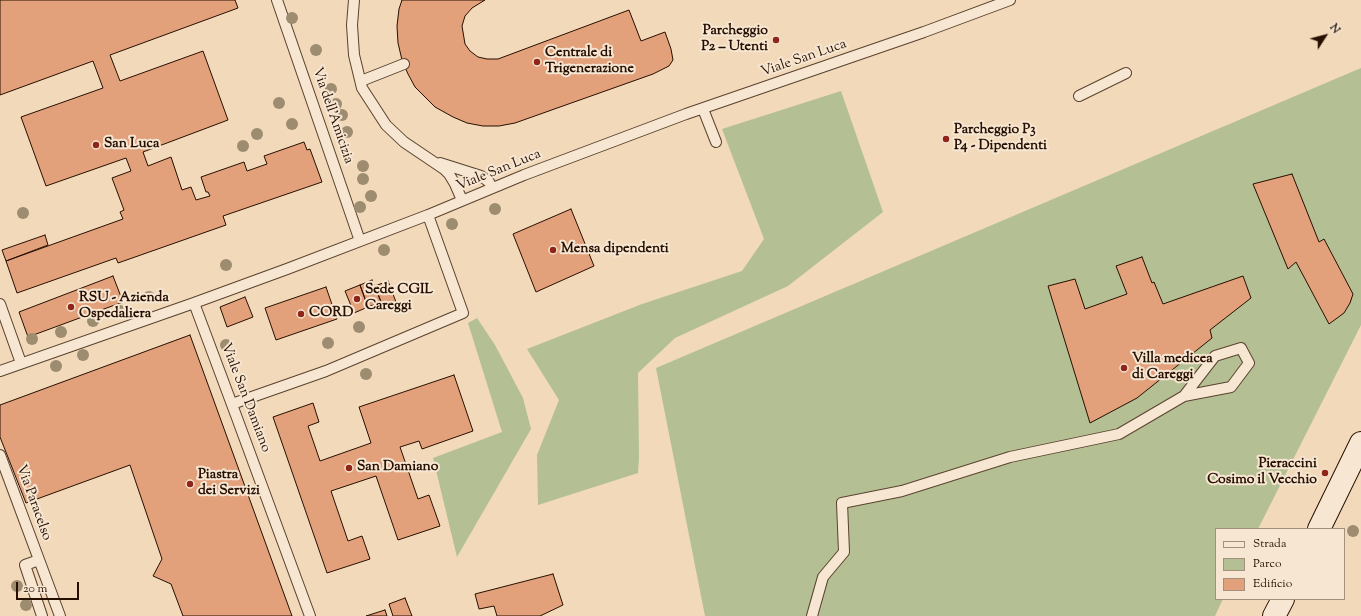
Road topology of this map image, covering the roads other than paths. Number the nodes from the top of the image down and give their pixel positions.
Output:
1 (277, 0) edge
2 (354, 0) edge
3 (1010, 0) edge
4 (404, 64) dead end
5 (1126, 74) dead end
6 (361, 81) junction
7 (1079, 96) dead end
8 (703, 109) junction
9 (716, 142) dead end
10 (432, 160) junction
11 (492, 188) junction
12 (462, 200) junction
13 (428, 214) junction
14 (360, 241) junction
15 (194, 303) junction
16 (0, 304) edge
17 (21, 363) junction
18 (0, 371) edge
19 (1184, 396) junction
20 (232, 404) junction
21 (1361, 442) edge
22 (0, 455) edge
23 (1319, 528) edge
24 (39, 560) junction
25 (1282, 600) edge
26 (42, 616) edge
27 (60, 616) edge
28 (310, 616) edge
29 (812, 616) edge
30 (1274, 616) edge

1 - 14 lane, Via dell'Amicizia
2 - 6 lane
3 - 8 lane, Viale San Luca
4 - 6 lane
5 - 7 lane
6 - 10 lane
8 - 9 lane
8 - 11 lane, Viale San Luca
10 - 11 lane
10 - 12 lane
11 - 12 lane, Viale San Luca
12 - 13 lane, Viale San Luca
13 - 14 lane, Viale San Luca
13 - 20 lane
14 - 15 lane, Viale San Luca
15 - 17 lane, Viale San Luca
15 - 20 lane, Viale San Damiano
16 - 17 lane
17 - 18 lane, Viale San Luca
19 - 19 lane
19 - 29 lane
20 - 28 lane, Viale San Damiano
21 - 23 main road
22 - 24 lane, Via Paracelso
24 - 26 lane, Via Paracelso
24 - 27 lane, Via Paracelso
25 - 30 main road

